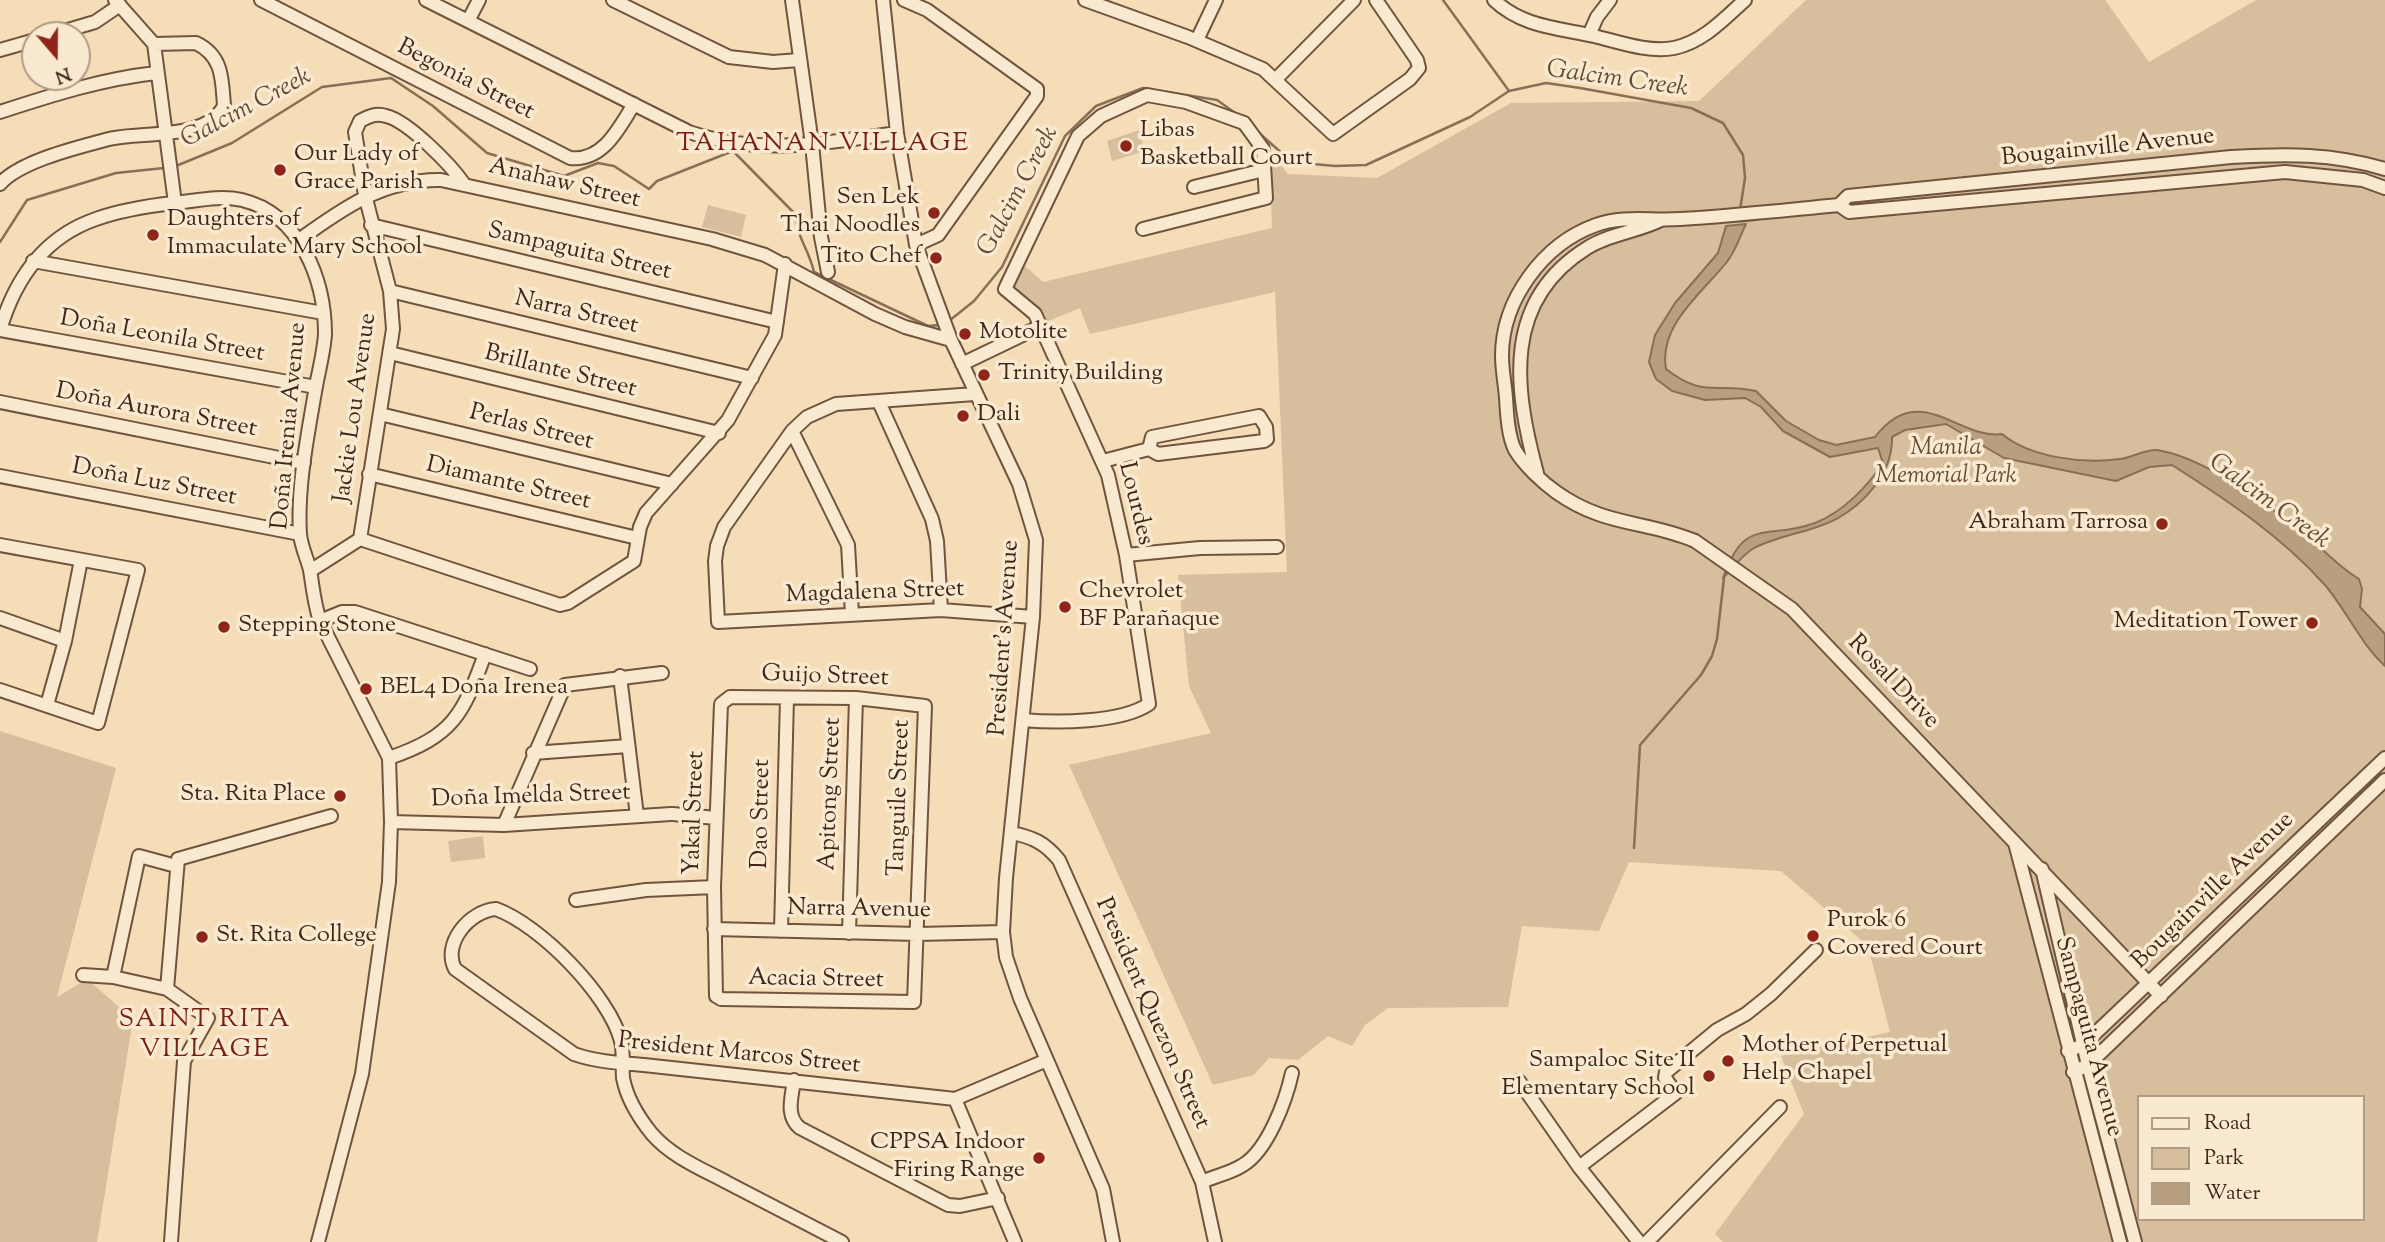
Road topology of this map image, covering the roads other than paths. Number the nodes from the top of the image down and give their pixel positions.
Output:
1 (261, 0) edge
2 (426, 0) edge
3 (479, 0) edge
4 (613, 0) edge
5 (792, 0) edge
6 (904, 0) edge
7 (1086, 0) edge
8 (1216, 0) edge
9 (1354, 0) edge
10 (1376, 0) edge
11 (1494, 0) edge
12 (1610, 0) edge
13 (1745, 0) edge
14 (883, 1) edge
15 (118, 3) edge
16 (468, 21) junction
17 (91, 23) edge
18 (1590, 35) junction
19 (1197, 40) junction
20 (21, 44) edge
21 (154, 44) junction
22 (0, 50) edge
23 (799, 60) junction
24 (156, 73) junction
25 (1276, 79) junction
26 (634, 104) junction
27 (0, 112) edge
28 (166, 132) junction
29 (897, 133) junction
30 (812, 144) junction
31 (2385, 169) edge
32 (1264, 170) junction
33 (0, 184) edge
34 (464, 184) junction
35 (1194, 187) dead end
36 (2385, 188) edge
37 (365, 195) junction
38 (175, 203) junction
39 (1839, 205) junction
40 (1661, 220) junction
41 (371, 225) junction
42 (1143, 229) dead end
43 (299, 240) junction
44 (916, 245) junction
45 (33, 261) junction
46 (785, 264) junction
47 (828, 272) dead end
48 (390, 291) junction
49 (323, 313) junction
50 (777, 322) junction
51 (1041, 326) junction
52 (0, 331) edge
53 (949, 335) junction
54 (390, 353) junction
55 (962, 364) junction
56 (752, 378) junction
57 (316, 387) junction
58 (975, 394) junction
59 (0, 402) edge
60 (879, 402) junction
61 (380, 414) junction
62 (792, 431) junction
63 (719, 433) junction
64 (1149, 449) junction
65 (1527, 457) junction
66 (1103, 461) junction
67 (304, 463) junction
68 (369, 474) junction
69 (0, 476) edge
70 (672, 484) junction
71 (300, 534) junction
72 (637, 538) junction
73 (360, 539) junction
74 (0, 545) edge
75 (1278, 547) dead end
76 (1126, 555) junction
77 (81, 560) junction
78 (310, 572) junction
79 (941, 610) junction
80 (852, 614) junction
81 (1033, 617) junction
82 (0, 618) edge
83 (320, 621) junction
84 (65, 641) junction
85 (485, 654) junction
86 (530, 669) dead end
87 (662, 673) dead end
88 (620, 676) junction
89 (0, 690) edge
90 (787, 698) junction
91 (856, 698) junction
92 (724, 699) joint
93 (47, 705) junction
94 (925, 705) joint
95 (1023, 720) junction
96 (628, 746) junction
97 (533, 753) junction
98 (389, 758) junction
99 (2385, 758) edge
100 (2385, 780) edge
101 (331, 816) dead end
102 (637, 816) junction
103 (716, 818) junction
104 (391, 822) junction
105 (503, 825) junction
106 (1011, 833) junction
107 (2015, 843) junction
108 (177, 862) junction
109 (2042, 869) junction
110 (714, 887) junction
111 (576, 900) dead end
112 (714, 929) junction
113 (781, 931) junction
114 (1003, 932) junction
115 (849, 933) junction
116 (918, 934) junction
117 (1816, 950) dead end
118 (83, 975) dead end
119 (113, 977) junction
120 (2149, 982) junction
121 (167, 989) junction
122 (2161, 996) junction
123 (2083, 1045) junction
124 (2068, 1051) junction
125 (1047, 1060) junction
126 (624, 1063) junction
127 (2088, 1065) junction
128 (2073, 1072) junction
129 (1292, 1073) dead end
130 (794, 1080) junction
131 (1518, 1081) dead end
132 (955, 1099) junction
133 (1780, 1107) dead end
134 (1579, 1167) junction
135 (1202, 1182) junction
136 (998, 1198) junction
137 (171, 1242) edge
138 (318, 1242) edge
139 (842, 1242) edge
140 (1015, 1242) edge
141 (1113, 1242) edge
142 (1215, 1242) edge
143 (1639, 1242) edge
144 (1647, 1242) edge
145 (2120, 1242) edge
146 (2135, 1242) edge

1 - 26 street, Begonia Street
2 - 16 street
3 - 16 street
4 - 23 street
5 - 23 street
6 - 14 street
6 - 44 street
7 - 19 street
8 - 19 street
9 - 25 street
10 - 25 street
11 - 18 street
12 - 18 street
13 - 18 street
14 - 29 street, President's Avenue
15 - 17 street
15 - 21 street
16 - 26 street
19 - 25 street
20 - 22 street
21 - 24 street
21 - 28 street
23 - 30 street
24 - 27 street
24 - 28 street
26 - 30 street
28 - 33 street
28 - 38 street
29 - 30 street
29 - 44 street, President's Avenue
30 - 47 street
31 - 39 street, Bougainville Avenue
32 - 35 street
32 - 42 street
32 - 51 street, Lourdes
34 - 37 street, Anahaw Street
34 - 37 street, Jackie Lou Avenue
34 - 46 street, Anahaw Street
36 - 39 street, Bougainville Avenue
37 - 41 street, Jackie Lou Avenue
37 - 43 street, Anahaw Street
38 - 43 street, Doña Irenia Avenue
38 - 45 street, Doña Irenia Avenue
39 - 40 street, Bougainville Avenue
40 - 65 street
40 - 65 street
41 - 48 street, Jackie Lou Avenue
41 - 50 street, Sampaguita Street
43 - 49 street, Doña Irenia Avenue
44 - 53 street, President's Avenue
45 - 49 street
45 - 52 street, Doña Irenia Avenue
46 - 50 street, Jackie Lou Avenue
46 - 53 street
48 - 54 street, Jackie Lou Avenue
48 - 56 street, Narra Street
49 - 57 street, Doña Irenia Avenue
50 - 56 street, Jackie Lou Avenue
51 - 55 street
51 - 66 street, Lourdes
52 - 57 street, Doña Leonila Street
53 - 55 street, President's Avenue
54 - 61 street, Jackie Lou Avenue
54 - 63 street, Brillante Street
55 - 58 street, President's Avenue
56 - 63 street, Jackie Lou Avenue
57 - 67 street, Doña Irenia Avenue
58 - 60 street
58 - 81 street, President's Avenue
59 - 67 street, Doña Aurora Street
60 - 62 street
60 - 79 street
61 - 68 street, Jackie Lou Avenue
61 - 70 street, Perlas Street
62 - 80 street
62 - 80 street, Magdalena Street
63 - 70 street, Jackie Lou Avenue
64 - 64 street
64 - 66 street
65 - 107 street, Rosal Drive
66 - 76 street, Lourdes
67 - 71 street, Doña Irenia Avenue
68 - 72 street, Diamante Street
68 - 73 street, Jackie Lou Avenue
69 - 71 street, Doña Luz Street
70 - 72 street, Jackie Lou Avenue
71 - 78 street, Doña Irenia Avenue
72 - 73 street, Jackie Lou Avenue
73 - 78 street, Jackie Lou Avenue
74 - 77 street
75 - 76 street
76 - 95 street, Lourdes
77 - 84 street
77 - 93 street
78 - 83 street, Doña Irenia Avenue
79 - 80 street, Magdalena Street
79 - 81 street, Magdalena Street
81 - 95 street, President's Avenue
82 - 84 street
83 - 85 street
83 - 98 street, Doña Irenia Avenue
84 - 93 street
85 - 86 street
85 - 98 street
87 - 88 street
88 - 96 street
88 - 97 street
89 - 93 street
90 - 91 street, Guijo Street
90 - 92 street, Guijo Street
90 - 113 street, Dao Street
91 - 94 street, Guijo Street
91 - 115 street, Apitong Street
92 - 103 street, Yakal Street
94 - 116 street, Tanguile Street
95 - 106 street, President's Avenue
96 - 97 street
96 - 102 street
97 - 105 street
98 - 104 street
99 - 120 street, Bougainville Avenue
100 - 122 street, Bougainville Avenue
101 - 108 street
102 - 103 street, Doña Imelda Street
102 - 105 street, Doña Imelda Street
103 - 110 street, Yakal Street
104 - 105 street, Doña Imelda Street
104 - 138 street
106 - 114 street, President's Avenue
106 - 135 street, President Quezon Street
107 - 109 street, Rosal Drive
107 - 124 street, Sampaguita Avenue
108 - 119 street
108 - 121 street
109 - 120 street, Rosal Drive
109 - 123 street, Sampaguita Avenue
110 - 111 street
110 - 112 street, Yakal Street
112 - 113 street, Narra Avenue
112 - 116 street, Acacia Street
113 - 115 street, Narra Avenue
114 - 116 street, Narra Avenue
114 - 125 street, President's Avenue
115 - 116 street, Narra Avenue
117 - 134 street
118 - 119 street
119 - 121 street
120 - 122 street, Rosal Drive
120 - 123 street, Bougainville Avenue
121 - 137 street
122 - 127 street, Bougainville Avenue
123 - 124 street, Bougainville Avenue
123 - 127 street, Sampaguita Avenue
124 - 128 street, Sampaguita Avenue
125 - 132 street, President Marcos Street
125 - 141 street, President's Avenue
126 - 126 street, President Marcos Street
126 - 130 street, President Marcos Street
126 - 139 street
127 - 128 street, Bougainville Avenue
127 - 146 street, Sampaguita Avenue
128 - 145 street, Sampaguita Avenue
129 - 135 street
130 - 132 street, President Marcos Street
130 - 136 street
131 - 134 street
132 - 136 street
133 - 144 street
134 - 143 street
135 - 142 street, President Quezon Street
136 - 140 street

